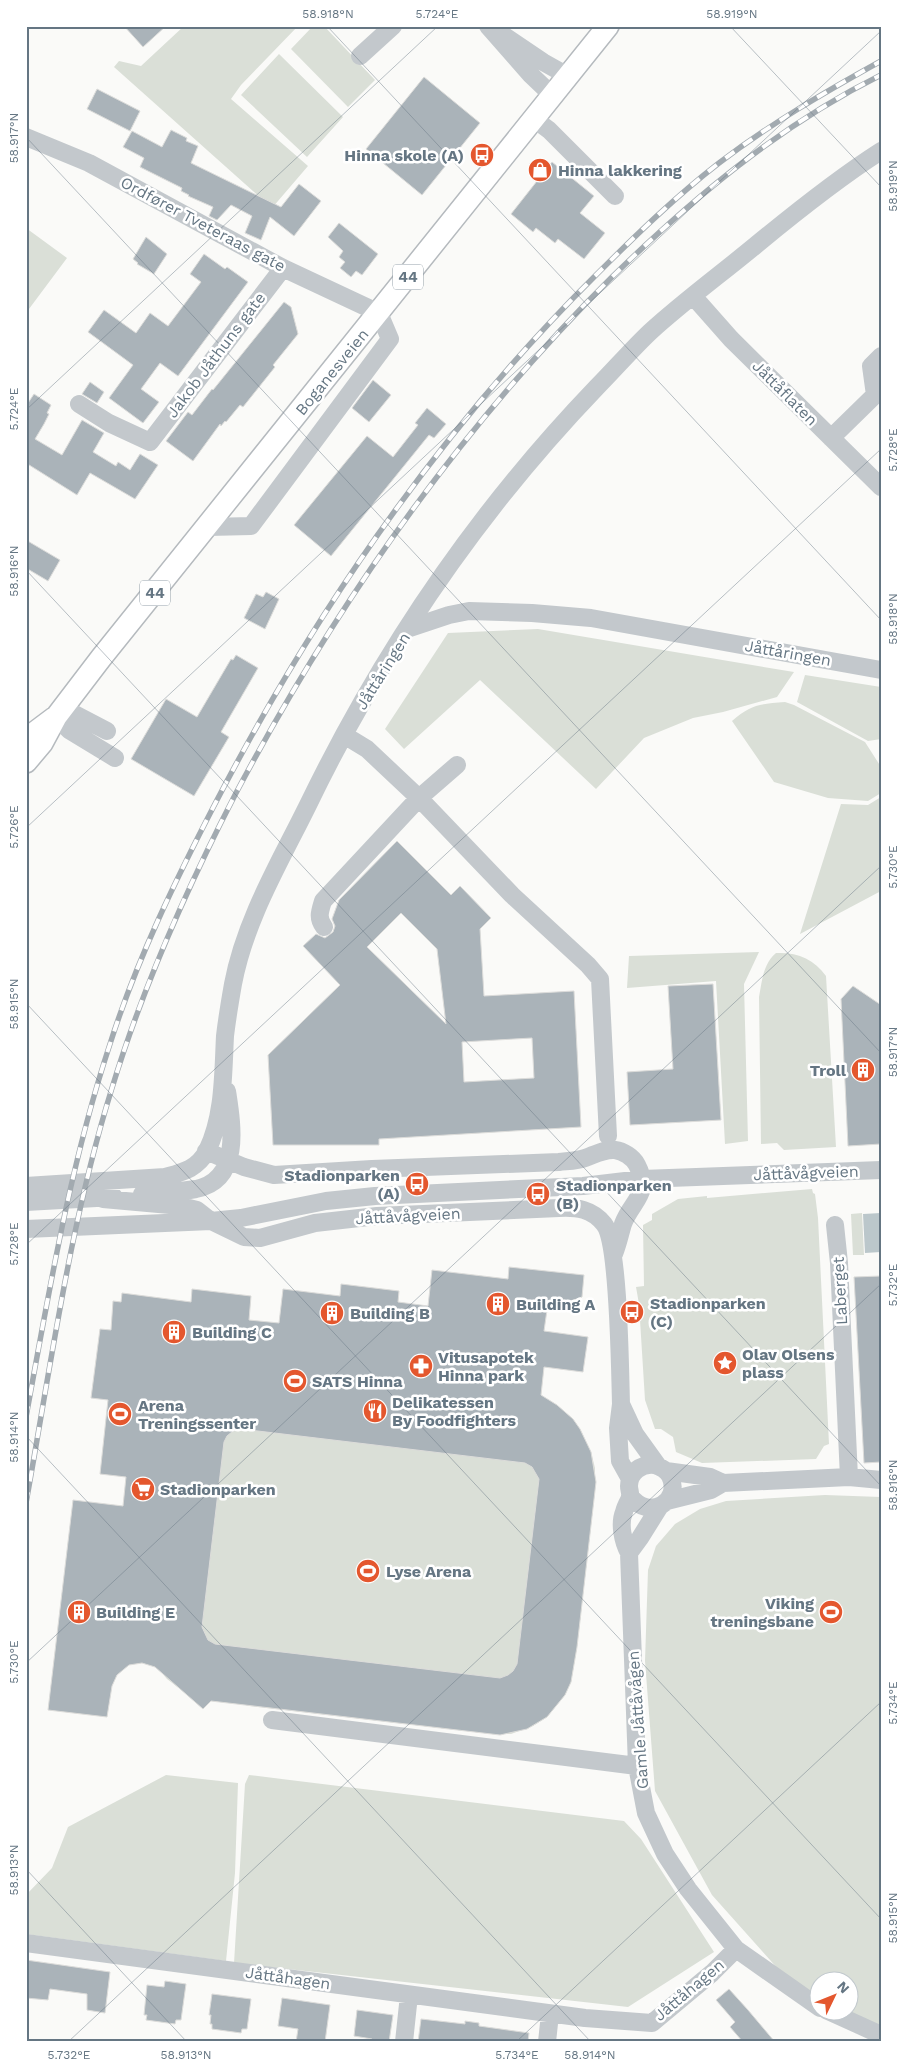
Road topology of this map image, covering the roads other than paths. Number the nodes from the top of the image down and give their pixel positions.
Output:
1 (393, 26) edge
2 (489, 26) edge
3 (608, 26) edge
4 (360, 56) dead end
5 (568, 76) junction
6 (553, 96) junction
7 (534, 119) junction
8 (26, 137) edge
9 (881, 151) edge
10 (615, 196) dead end
11 (283, 268) junction
12 (693, 296) junction
13 (379, 313) junction
14 (881, 356) edge
15 (79, 404) dead end
16 (831, 438) junction
17 (881, 487) edge
18 (208, 527) junction
19 (407, 629) junction
20 (881, 670) edge
21 (59, 712) junction
22 (106, 731) dead end
23 (344, 735) junction
24 (26, 739) edge
25 (115, 758) dead end
26 (26, 762) edge
27 (457, 765) dead end
28 (418, 798) junction
29 (324, 926) dead end
30 (224, 1073) junction
31 (608, 1136) dead end
32 (206, 1151) junction
33 (229, 1161) junction
34 (881, 1170) edge
35 (642, 1179) junction
36 (26, 1186) edge
37 (103, 1199) junction
38 (26, 1202) edge
39 (211, 1221) junction
40 (835, 1225) dead end
41 (26, 1229) edge
42 (614, 1254) junction
43 (621, 1404) junction
44 (662, 1468) junction
45 (849, 1477) junction
46 (881, 1480) edge
47 (723, 1483) junction
48 (630, 1488) junction
49 (663, 1504) junction
50 (629, 1553) junction
51 (272, 1720) dead end
52 (637, 1766) junction
53 (26, 1943) edge
54 (736, 1949) junction
55 (409, 1995) junction
56 (810, 2001) edge
57 (550, 2014) junction
58 (848, 2020) edge
59 (881, 2035) edge
60 (404, 2042) edge
61 (547, 2042) edge

1 - 4 street
2 - 5 street
2 - 6 street
3 - 5 main road, Boganesveien / 44
5 - 6 main road, Boganesveien / 44
6 - 7 main road, Boganesveien / 44
7 - 10 street
7 - 13 main road, Boganesveien / 44
8 - 11 street, Ordfører Tveteraas gate
9 - 12 street
11 - 13 street, Ordfører Tveteraas gate
11 - 15 street, Jakob Jåthuns gate
12 - 16 street, Jåttåflaten
12 - 19 street
13 - 18 main road, Boganesveien / 44
13 - 18 street
14 - 16 street
16 - 17 street, Jåttåflaten
18 - 21 main road, Boganesveien / 44
19 - 20 street, Jåttåringen
19 - 23 street, Jåttåringen
21 - 22 street
21 - 24 main road, Boganesveien / 44
21 - 25 street
21 - 26 main road, Boganesveien / 44
23 - 28 street
23 - 30 street, Jåttåringen
27 - 28 street
28 - 29 street
28 - 31 street
30 - 32 street, Jåttåringen
30 - 33 street, Jåttåringen
32 - 33 street
32 - 36 street
33 - 35 street
33 - 37 street, Jåttåvågveien
34 - 35 street, Jåttåvågveien
35 - 39 street, Jåttåvågveien
35 - 42 street
37 - 38 street, Jåttåvågveien
37 - 39 street, Jåttåvågveien
39 - 41 street, Jåttåvågveien
39 - 42 street, Jåttåvågveien
40 - 45 street, Laberget
42 - 43 street
43 - 44 street
43 - 48 street
44 - 47 street
44 - 48 street
44 - 49 street
45 - 46 street
45 - 47 street
47 - 49 street
48 - 49 street
48 - 50 street, Gamle Jåttåvågen
49 - 50 street
50 - 52 street, Gamle Jåttåvågen
51 - 52 street
52 - 54 street, Gamle Jåttåvågen
53 - 55 street, Jåttåhagen
54 - 56 street, Gamle Jåttåvågen
54 - 57 street, Jåttåhagen
55 - 57 street, Jåttåhagen
55 - 60 street
57 - 61 street
58 - 59 street

